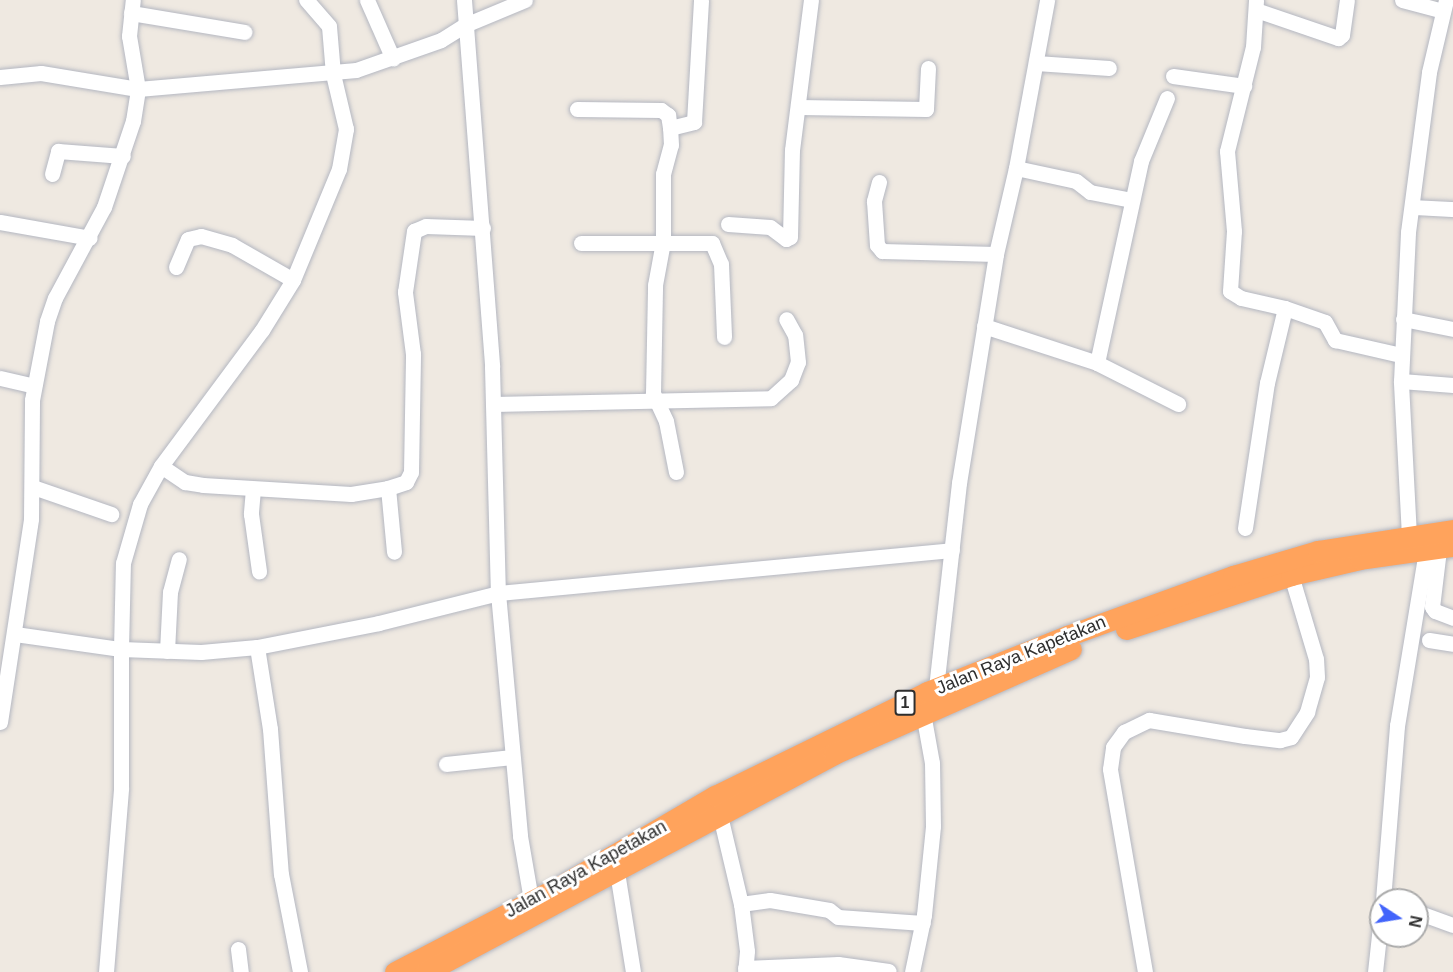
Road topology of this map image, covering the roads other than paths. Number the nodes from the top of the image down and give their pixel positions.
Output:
1 (306, 0) edge
2 (367, 0) edge
3 (464, 0) edge
4 (525, 0) edge
5 (701, 0) edge
6 (811, 0) edge
7 (1047, 0) edge
8 (1347, 0) edge
9 (1402, 0) edge
10 (1256, 5) edge
11 (1445, 5) edge
12 (132, 6) edge
13 (465, 25) junction
14 (244, 32) dead end
15 (393, 59) junction
16 (1036, 63) junction
17 (927, 68) dead end
18 (1109, 68) dead end
19 (333, 74) junction
20 (1173, 76) dead end
21 (0, 77) edge
22 (1244, 86) junction
23 (138, 89) junction
24 (1167, 98) dead end
25 (799, 107) junction
26 (577, 109) dead end
27 (670, 128) junction
28 (123, 156) junction
29 (1016, 168) junction
30 (52, 174) dead end
31 (879, 182) dead end
32 (1132, 200) junction
33 (1413, 207) junction
34 (1453, 209) edge
35 (0, 222) edge
36 (728, 224) dead end
37 (483, 228) junction
38 (90, 238) junction
39 (663, 242) junction
40 (581, 243) dead end
41 (996, 254) junction
42 (176, 267) dead end
43 (290, 279) junction
44 (1285, 308) junction
45 (786, 319) dead end
46 (1403, 319) junction
47 (984, 326) junction
48 (1453, 329) edge
49 (724, 337) dead end
50 (1401, 355) junction
51 (1096, 363) junction
52 (0, 378) edge
53 (1401, 381) junction
54 (1453, 385) edge
55 (34, 386) junction
56 (654, 398) junction
57 (493, 404) junction
58 (1178, 404) dead end
59 (161, 466) junction
60 (676, 472) dead end
61 (33, 487) junction
62 (388, 488) junction
63 (253, 489) junction
64 (111, 514) dead end
65 (1245, 528) dead end
66 (1409, 536) junction
67 (1442, 541) edge
68 (952, 550) junction
69 (394, 552) dead end
70 (1358, 552) junction
71 (179, 559) dead end
72 (259, 571) dead end
73 (1291, 575) junction
74 (498, 593) junction
75 (1453, 618) edge
76 (15, 634) junction
77 (1429, 640) dead end
78 (1453, 644) edge
79 (257, 647) junction
80 (116, 648) junction
81 (167, 651) junction
82 (4, 682) edge
83 (936, 688) junction
84 (2, 702) edge
85 (923, 713) junction
86 (0, 722) edge
87 (512, 757) junction
88 (446, 764) dead end
89 (718, 805) junction
90 (617, 872) junction
91 (1384, 888) edge
92 (741, 904) junction
93 (532, 909) junction
94 (1429, 916) edge
95 (923, 923) junction
96 (1453, 925) edge
97 (1378, 948) edge
98 (238, 949) dead end
99 (745, 970) edge
100 (888, 971) edge
101 (106, 972) edge
102 (241, 972) edge
103 (300, 972) edge
104 (395, 972) edge
105 (426, 972) edge
106 (633, 972) edge
107 (912, 972) edge
108 (1145, 972) edge
109 (1375, 972) edge

1 - 19 street
2 - 15 street
3 - 13 street
4 - 13 street
5 - 27 street
6 - 25 street
7 - 16 street
8 - 10 street
9 - 11 street
10 - 22 street
11 - 33 street
12 - 14 street
12 - 23 street
13 - 15 street
13 - 37 street
15 - 19 street
16 - 18 street
16 - 29 street
17 - 25 street
19 - 23 street
19 - 43 street
20 - 22 street
21 - 23 street
22 - 44 street
23 - 28 street
24 - 32 street
25 - 36 street
26 - 27 street
27 - 39 street
28 - 30 street
28 - 38 street
29 - 32 street
29 - 41 street
31 - 41 street
32 - 51 street
33 - 34 street
33 - 46 street
35 - 38 street
37 - 57 street
37 - 62 street
38 - 55 street
39 - 40 street
39 - 49 street
39 - 56 street
41 - 47 street
42 - 43 street
43 - 59 street
44 - 50 street
44 - 65 street
45 - 56 street
46 - 48 street
46 - 50 street
47 - 51 street
47 - 68 street
50 - 53 street
51 - 58 street
52 - 55 street
53 - 54 street
53 - 66 street
55 - 61 street
56 - 57 street
56 - 60 street
57 - 74 street
59 - 63 street
59 - 80 street
61 - 64 street
61 - 76 street
62 - 63 street
62 - 69 street
63 - 72 street
66 - 67 highway, Jalan Raya Kapetakan / 1
66 - 70 highway, Jalan Raya Kapetakan / 1
67 - 70 highway, Jalan Raya Kapetakan / 1
67 - 75 street
67 - 91 street
68 - 74 street
68 - 83 street
70 - 73 highway, Jalan Raya Kapetakan / 1
70 - 83 highway, Jalan Raya Kapetakan / 1
71 - 81 street
73 - 85 highway, Jalan Raya Kapetakan / 1
73 - 108 street
74 - 79 street
74 - 87 street
76 - 80 street
76 - 82 street
77 - 78 street
79 - 81 street
79 - 103 street
80 - 81 street
80 - 101 street
82 - 84 street
83 - 89 highway, Jalan Raya Kapetakan / 1
84 - 86 street
85 - 89 highway, Jalan Raya Kapetakan / 1
85 - 95 street
87 - 88 street
87 - 93 street
89 - 90 highway, Jalan Raya Kapetakan / 1
89 - 92 street
89 - 93 highway, Jalan Raya Kapetakan / 1
90 - 93 highway, Jalan Raya Kapetakan / 1
90 - 106 street
92 - 95 street
92 - 99 street
93 - 104 highway, Jalan Raya Kapetakan / 1
93 - 105 highway, Jalan Raya Kapetakan / 1
94 - 96 street
95 - 107 street
97 - 109 street
98 - 102 street
99 - 100 street

